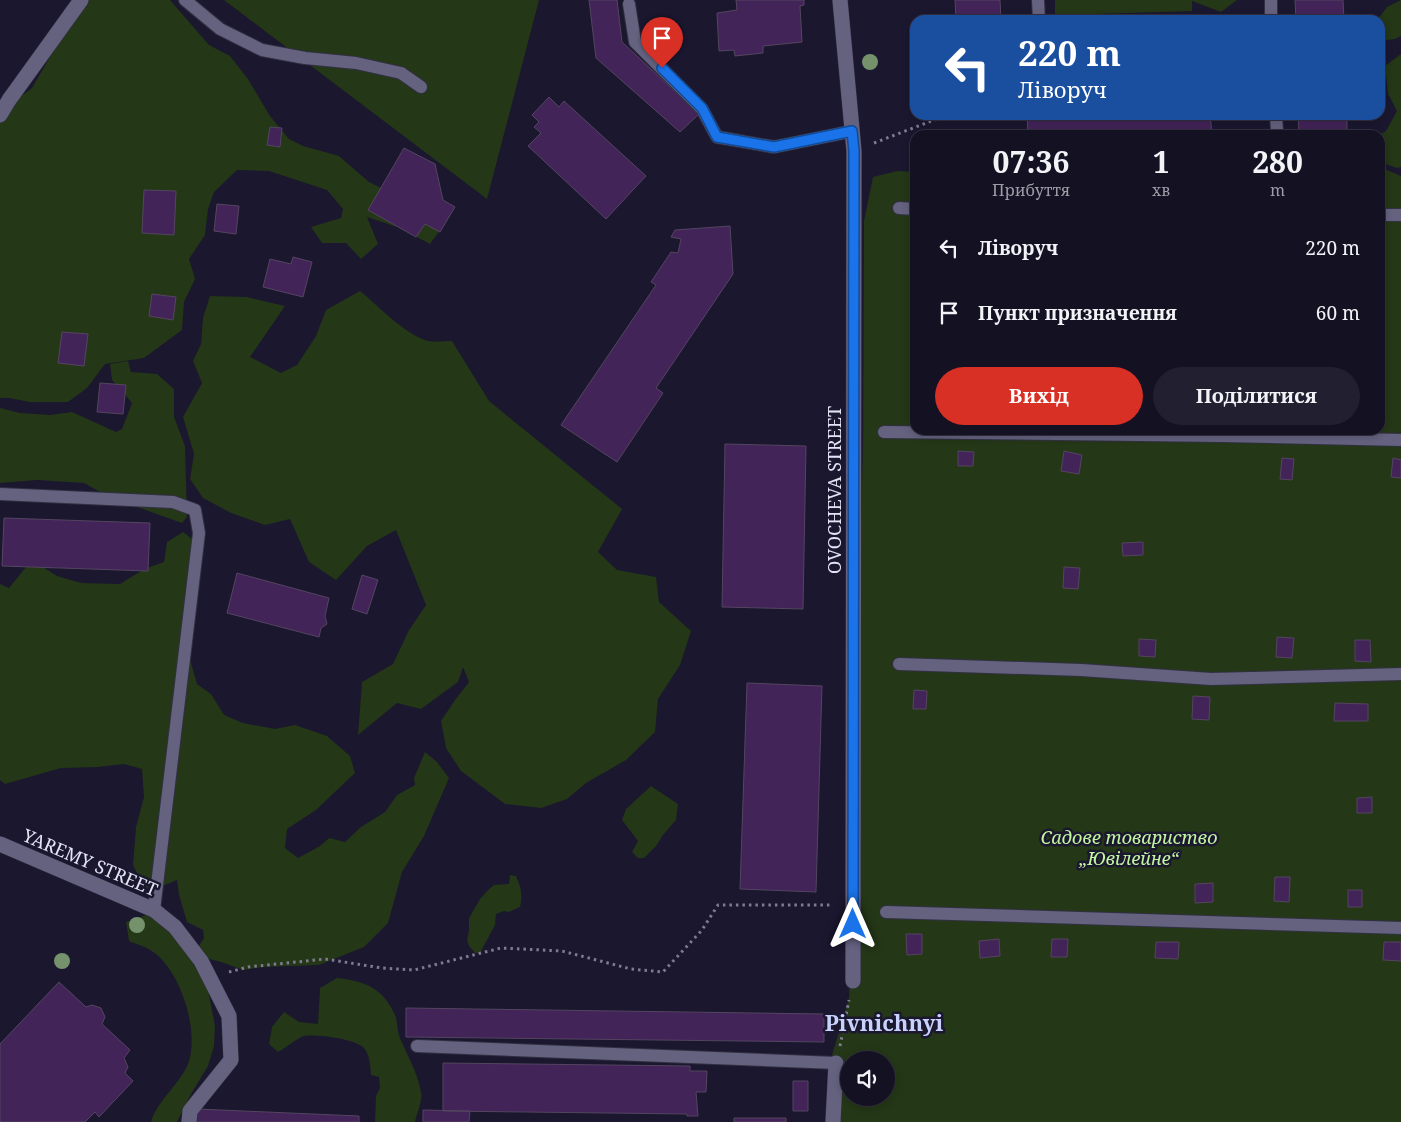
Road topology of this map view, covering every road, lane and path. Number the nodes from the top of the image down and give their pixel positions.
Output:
1 (81, 0) edge
2 (185, 0) edge
3 (840, 0) edge
4 (1038, 0) edge
5 (1272, 0) edge
6 (628, 4) dead end
7 (1039, 15) edge
8 (1271, 15) edge
9 (421, 87) dead end
10 (0, 115) edge
11 (934, 120) edge
12 (852, 131) junction
13 (854, 151) junction
14 (899, 208) dead end
15 (910, 209) edge
16 (1385, 215) edge
17 (1401, 215) edge
18 (884, 432) dead end
19 (910, 432) edge
20 (1078, 435) edge
21 (1401, 440) edge
22 (0, 494) edge
23 (899, 664) dead end
24 (1401, 674) edge
25 (0, 844) edge
26 (853, 906) junction
27 (154, 910) junction
28 (886, 912) dead end
29 (1401, 928) edge
30 (209, 977) junction
31 (853, 981) joint
32 (417, 1046) dead end
33 (836, 1064) junction
34 (189, 1122) edge
35 (833, 1122) edge

1 - 10 street
2 - 9 lane
3 - 12 street, OVOCHEVA STREET
4 - 7 lane
5 - 8 lane
6 - 12 lane
11 - 13 path
12 - 13 street, OVOCHEVA STREET
13 - 26 street, OVOCHEVA STREET
14 - 15 lane
16 - 17 lane
18 - 19 lane
20 - 21 lane
22 - 27 lane
23 - 24 lane
25 - 27 street, YAREMY STREET
26 - 30 path
26 - 31 street, OVOCHEVA STREET
27 - 30 street, YAREMY STREET
28 - 29 lane
30 - 34 street, YAREMY STREET
31 - 33 path
32 - 33 lane
33 - 35 street

